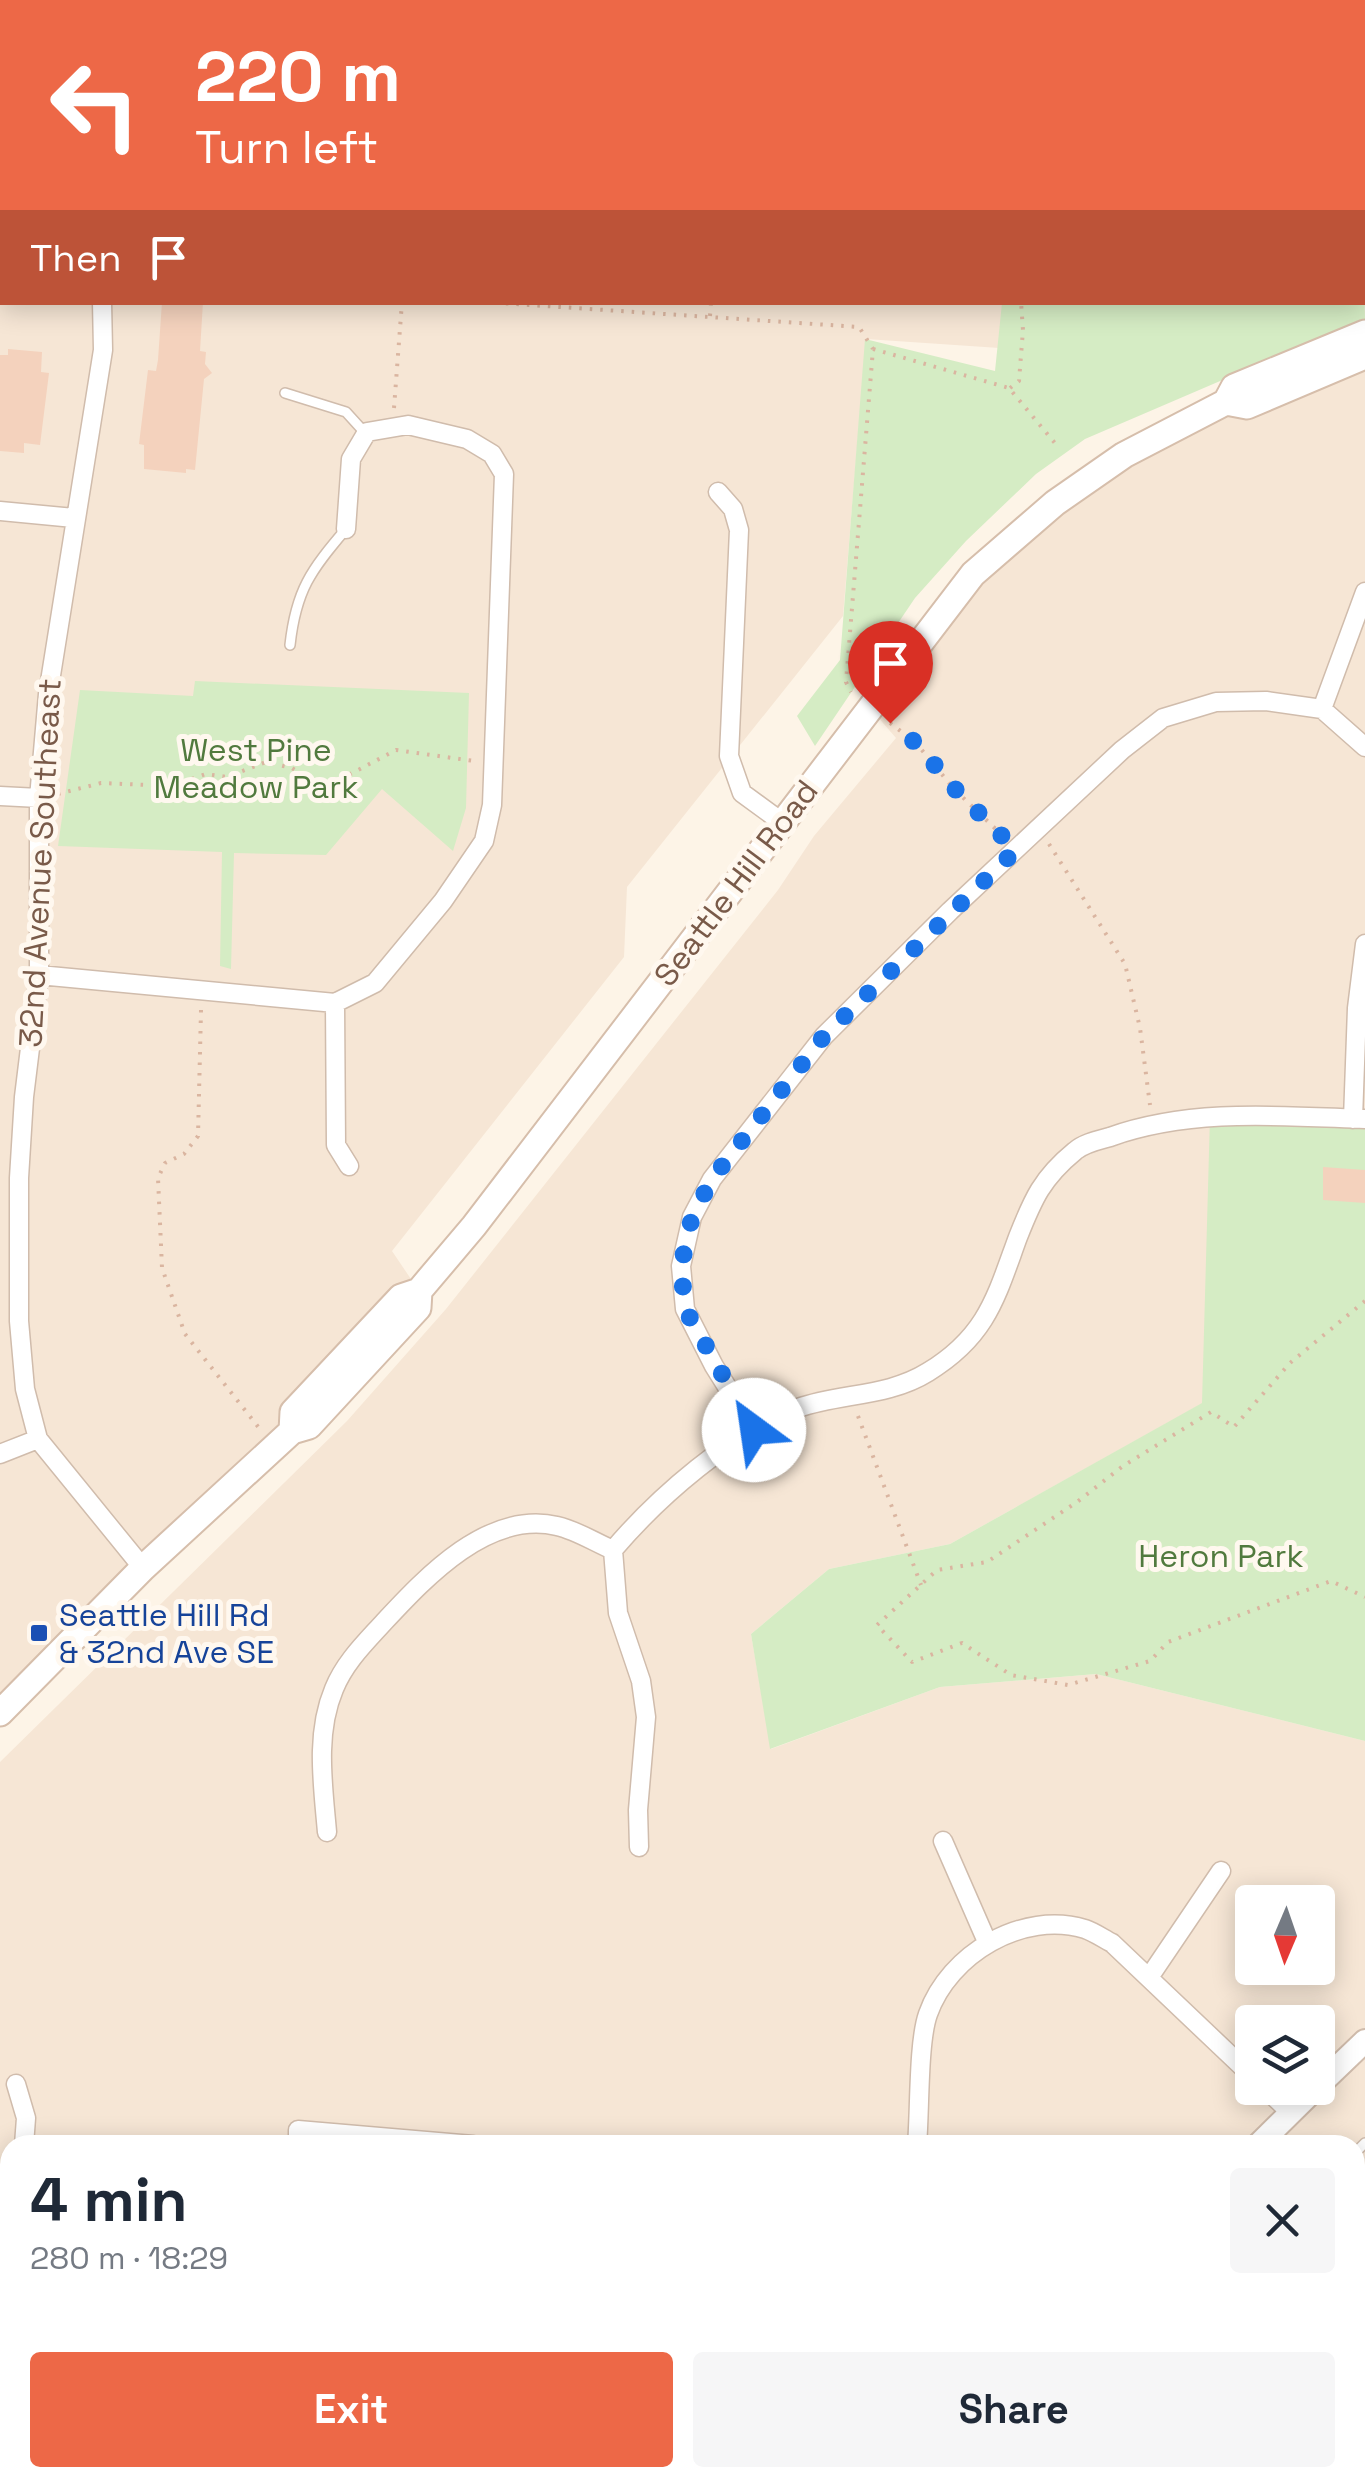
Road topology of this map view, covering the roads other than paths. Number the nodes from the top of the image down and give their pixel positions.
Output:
1 (102, 305) edge
2 (1365, 333) edge
3 (1365, 356) edge
4 (285, 393) dead end
5 (1226, 402) junction
6 (366, 434) junction
7 (718, 492) dead end
8 (0, 512) edge
9 (74, 518) junction
10 (346, 530) joint
11 (1365, 592) edge
12 (290, 646) dead end
13 (1322, 709) junction
14 (1365, 747) edge
15 (0, 796) edge
16 (39, 798) junction
17 (782, 823) junction
18 (1365, 944) edge
19 (39, 975) junction
20 (334, 1003) junction
21 (1359, 1119) edge
22 (348, 1166) dead end
23 (754, 1430) junction
24 (38, 1439) junction
25 (0, 1454) edge
26 (613, 1550) junction
27 (143, 1568) junction
28 (0, 1713) edge
29 (327, 1832) dead end
30 (943, 1841) dead end
31 (639, 1847) dead end
32 (1221, 1871) dead end
33 (988, 1944) junction
34 (1150, 1976) junction
35 (1365, 2041) edge
36 (1235, 2059) edge
37 (1335, 2070) edge
38 (16, 2084) dead end
39 (1283, 2105) edge
40 (1298, 2105) edge
41 (1290, 2112) junction
42 (25, 2135) edge
43 (917, 2135) edge
44 (1268, 2135) edge

1 - 9 street, 32nd Avenue Southeast
2 - 5 main road, Seattle Hill Road
3 - 5 main road, Seattle Hill Road
4 - 6 lane
5 - 17 main road, Seattle Hill Road
6 - 10 street
6 - 20 street
7 - 17 street
8 - 9 street
9 - 16 street, 32nd Avenue Southeast
10 - 12 lane
11 - 13 street
13 - 14 street
13 - 23 street
15 - 16 street
16 - 19 street, 32nd Avenue Southeast
17 - 27 main road, Seattle Hill Road
18 - 21 street
19 - 20 street
19 - 24 street, 32nd Avenue Southeast
20 - 22 street
21 - 23 street
23 - 26 street
24 - 25 street
24 - 27 street, 32nd Avenue Southeast
26 - 29 street
26 - 31 street
27 - 28 main road, Seattle Hill Road
30 - 33 street
32 - 34 street
33 - 34 street
33 - 43 street
34 - 36 street
35 - 37 street
38 - 42 street
39 - 41 street
40 - 41 street
41 - 44 street

